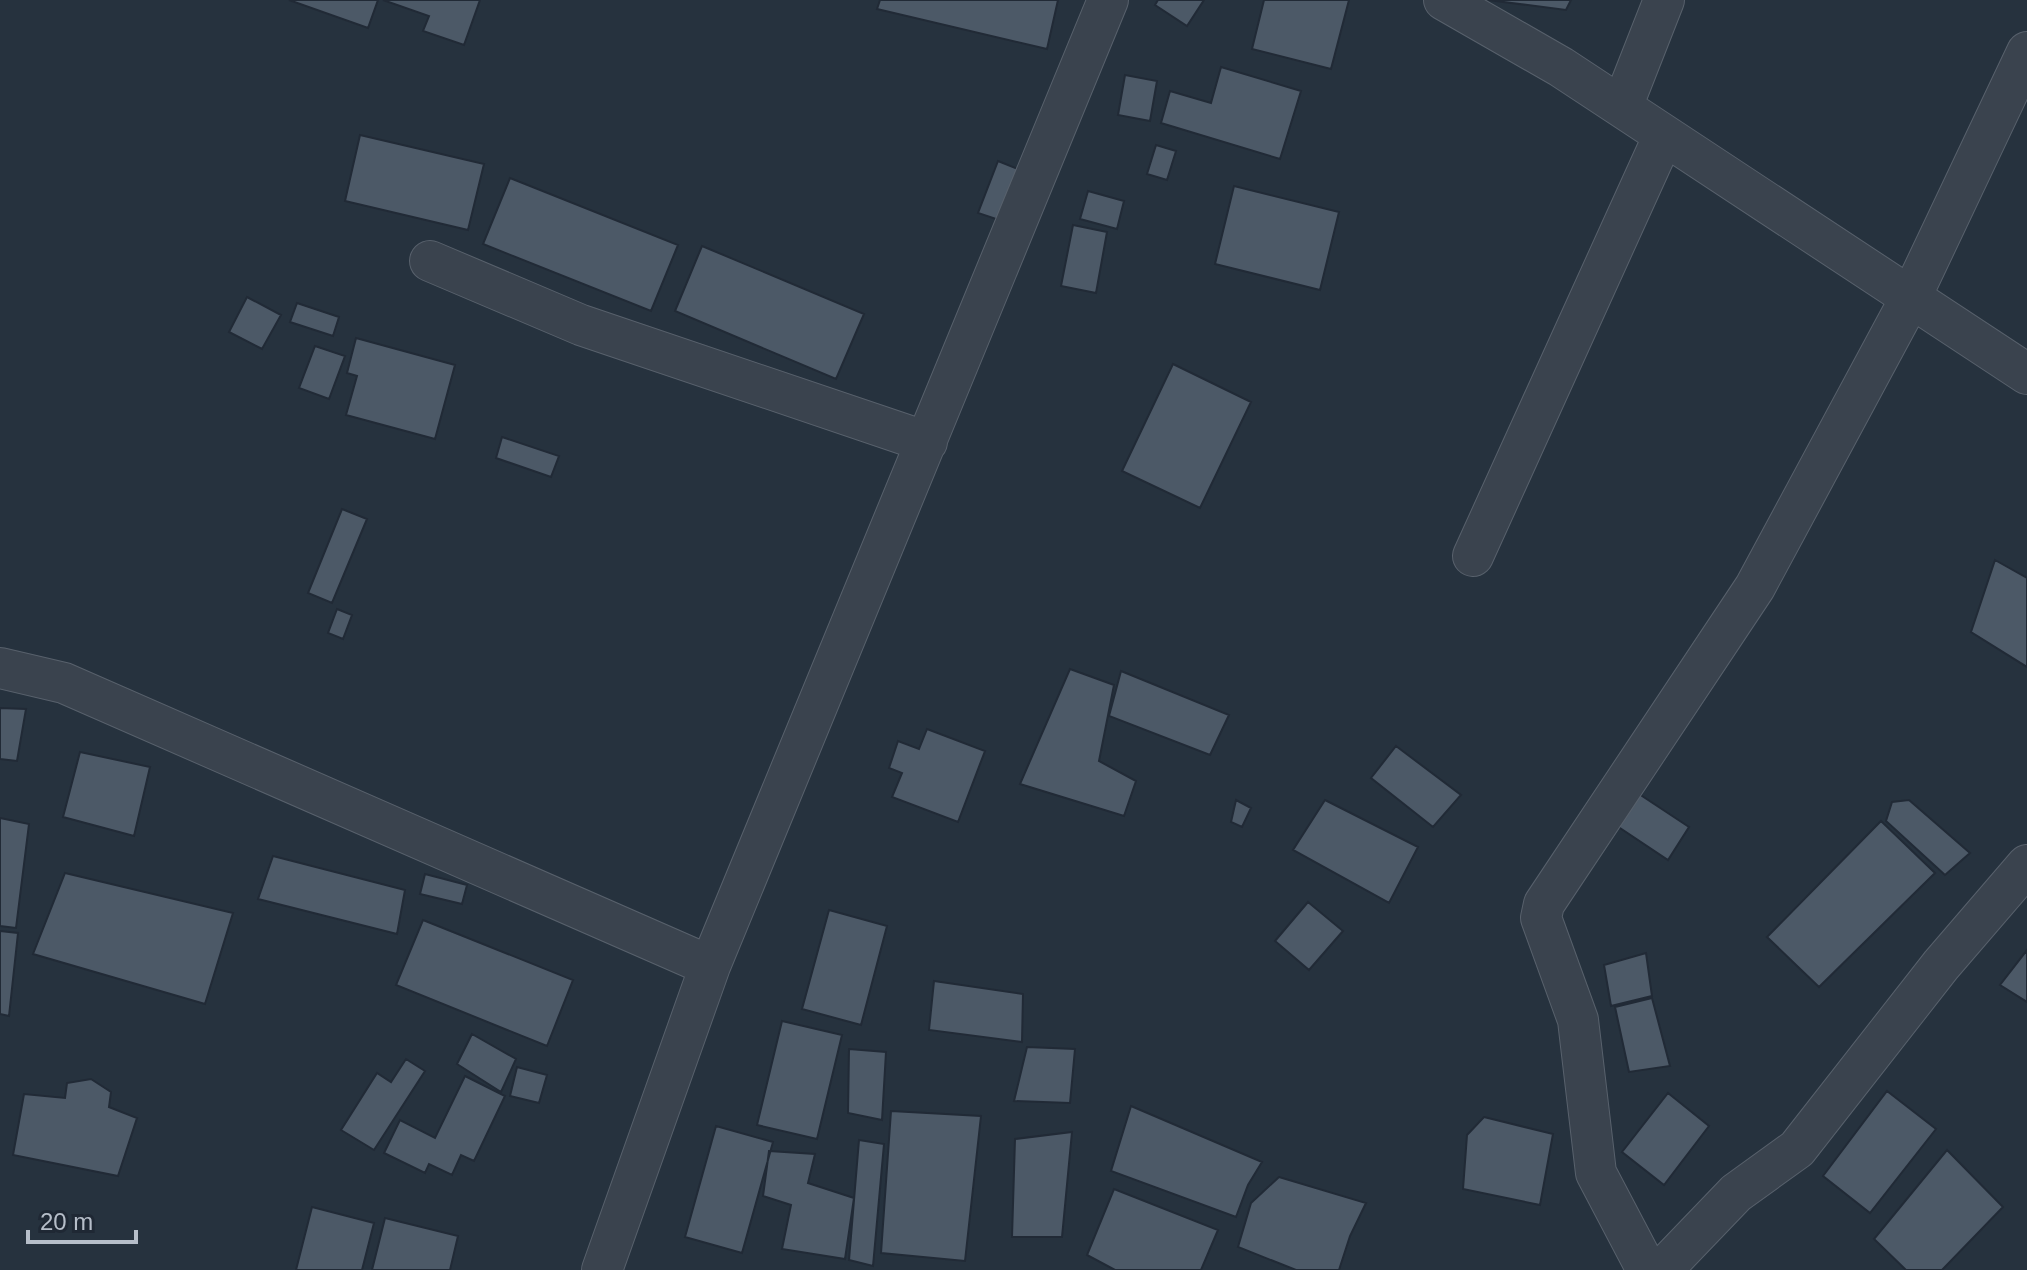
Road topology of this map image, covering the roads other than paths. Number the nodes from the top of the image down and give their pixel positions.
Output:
1 (1108, 0) edge
2 (1444, 0) edge
3 (1664, 0) edge
4 (2027, 52) edge
5 (1622, 107) junction
6 (1664, 135) junction
7 (430, 261) dead end
8 (1910, 299) junction
9 (2027, 374) edge
10 (927, 442) junction
11 (1473, 556) dead end
12 (0, 668) edge
13 (2027, 865) edge
14 (710, 966) junction
15 (602, 1270) edge
16 (1647, 1270) edge
17 (1662, 1270) edge

1 - 10 street
2 - 5 street
3 - 5 street
4 - 8 street
5 - 6 street
6 - 8 street
6 - 11 street
7 - 10 street
8 - 9 street
8 - 16 street
10 - 14 street
12 - 14 street
13 - 17 street
14 - 15 street

